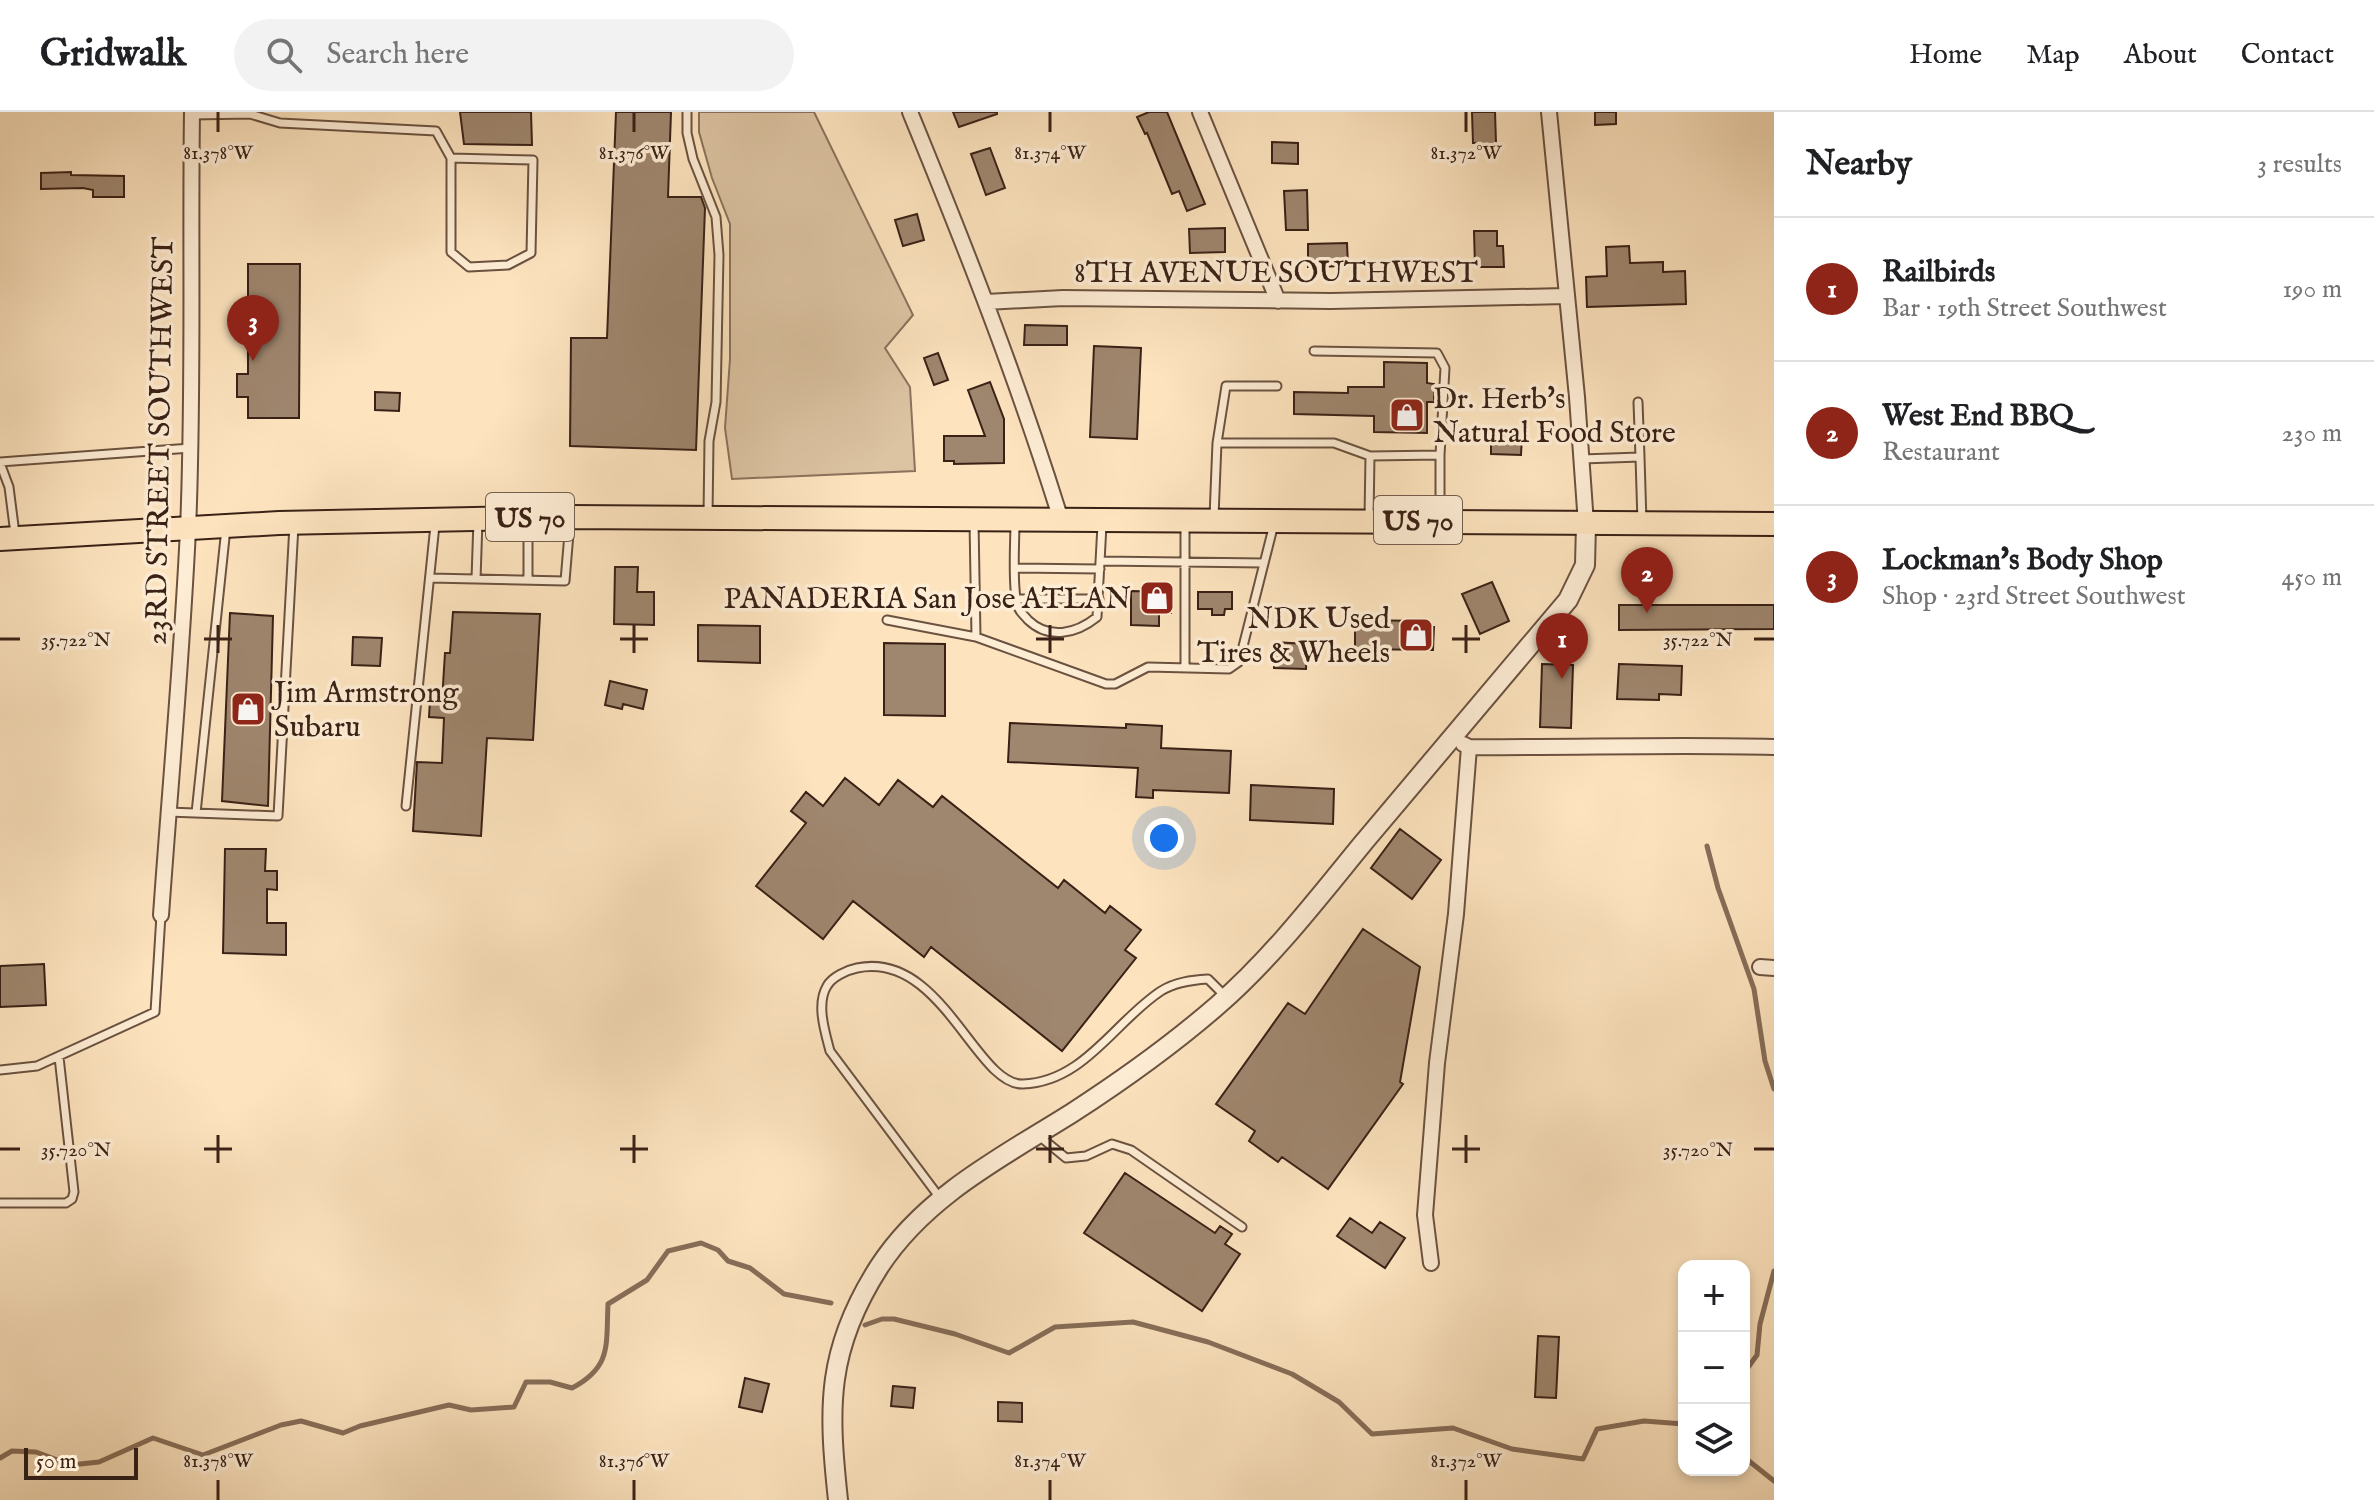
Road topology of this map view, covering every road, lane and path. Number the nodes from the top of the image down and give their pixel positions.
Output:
1 (687, 112) edge
2 (910, 112) edge
3 (1200, 112) edge
4 (1549, 112) edge
5 (192, 114) edge
6 (451, 158) junction
7 (1566, 296) junction
8 (1278, 301) junction
9 (986, 302) junction
10 (1314, 351) dead end
11 (1277, 386) dead end
12 (1638, 402) dead end
13 (1217, 443) junction
14 (191, 448) junction
15 (1440, 455) junction
16 (1370, 456) junction
17 (1640, 457) junction
18 (1582, 459) junction
19 (0, 462) edge
20 (708, 516) junction
21 (528, 517) junction
22 (570, 517) junction
23 (478, 518) junction
24 (436, 519) junction
25 (974, 519) junction
26 (1015, 519) junction
27 (1214, 519) junction
28 (1061, 520) junction
29 (1102, 520) junction
30 (1185, 520) junction
31 (1275, 520) junction
32 (1369, 520) junction
33 (1440, 520) junction
34 (294, 522) junction
35 (1586, 524) junction
36 (1643, 524) junction
37 (1774, 524) edge
38 (226, 526) junction
39 (188, 528) junction
40 (8, 539) edge
41 (1185, 562) junction
42 (1264, 563) junction
43 (1100, 565) junction
44 (1016, 568) junction
45 (430, 578) junction
46 (476, 579) junction
47 (528, 580) junction
48 (1017, 599) junction
49 (1099, 599) junction
50 (887, 620) dead end
51 (976, 637) junction
52 (1185, 668) junction
53 (1451, 738) junction
54 (1469, 747) junction
55 (1774, 747) edge
56 (406, 806) dead end
57 (168, 812) junction
58 (196, 813) junction
59 (161, 915) joint
60 (1226, 997) junction
61 (59, 1057) junction
62 (0, 1070) edge
63 (1036, 1134) junction
64 (941, 1199) junction
65 (0, 1203) edge
66 (1242, 1227) dead end
67 (1431, 1263) dead end
68 (838, 1500) edge

1 - 20 lane
2 - 9 street
3 - 8 street
4 - 7 street
5 - 6 lane
5 - 14 street, 23RD STREET SOUTHWEST
6 - 6 lane
7 - 8 street, 8TH AVENUE SOUTHWEST
7 - 18 street
8 - 9 street, 8TH AVENUE SOUTHWEST
9 - 28 street
10 - 15 lane
11 - 13 lane
12 - 17 lane
13 - 16 lane
13 - 27 lane
14 - 19 lane
14 - 39 street, 23RD STREET SOUTHWEST
15 - 16 lane
15 - 33 lane
16 - 32 lane
17 - 18 lane
17 - 36 lane
18 - 35 street
19 - 40 lane
20 - 22 main road, US 70
20 - 25 main road, US 70
21 - 22 main road, US 70
21 - 23 main road, US 70
21 - 47 lane
22 - 47 lane
23 - 24 main road, US 70
23 - 46 lane
24 - 34 main road, US 70
24 - 45 lane
25 - 26 main road, US 70
25 - 51 lane
26 - 28 main road, US 70
26 - 44 lane
27 - 30 main road, US 70
27 - 31 main road, US 70
28 - 29 main road, US 70
29 - 30 main road, US 70
29 - 43 lane
30 - 41 lane
31 - 32 main road, US 70
31 - 42 lane
32 - 33 main road, US 70
33 - 35 main road, US 70
34 - 38 main road, US 70
34 - 58 lane
35 - 36 main road, US 70
35 - 53 street
36 - 37 main road, US 70
38 - 39 main road, US 70
38 - 58 lane
39 - 40 main road, US 70
39 - 57 street, 23RD STREET SOUTHWEST
41 - 42 lane
41 - 43 lane
41 - 52 lane
42 - 52 lane
43 - 44 lane
43 - 49 lane
44 - 48 lane
45 - 46 lane
45 - 56 lane
46 - 47 lane
48 - 49 lane
48 - 49 lane
50 - 51 lane
51 - 52 lane
53 - 54 street
53 - 60 street
54 - 55 street
54 - 67 street
57 - 58 lane
57 - 59 street, 23RD STREET SOUTHWEST
59 - 61 lane
60 - 63 street
60 - 64 lane
61 - 62 lane
61 - 65 lane
63 - 64 street
63 - 66 lane
64 - 68 street

